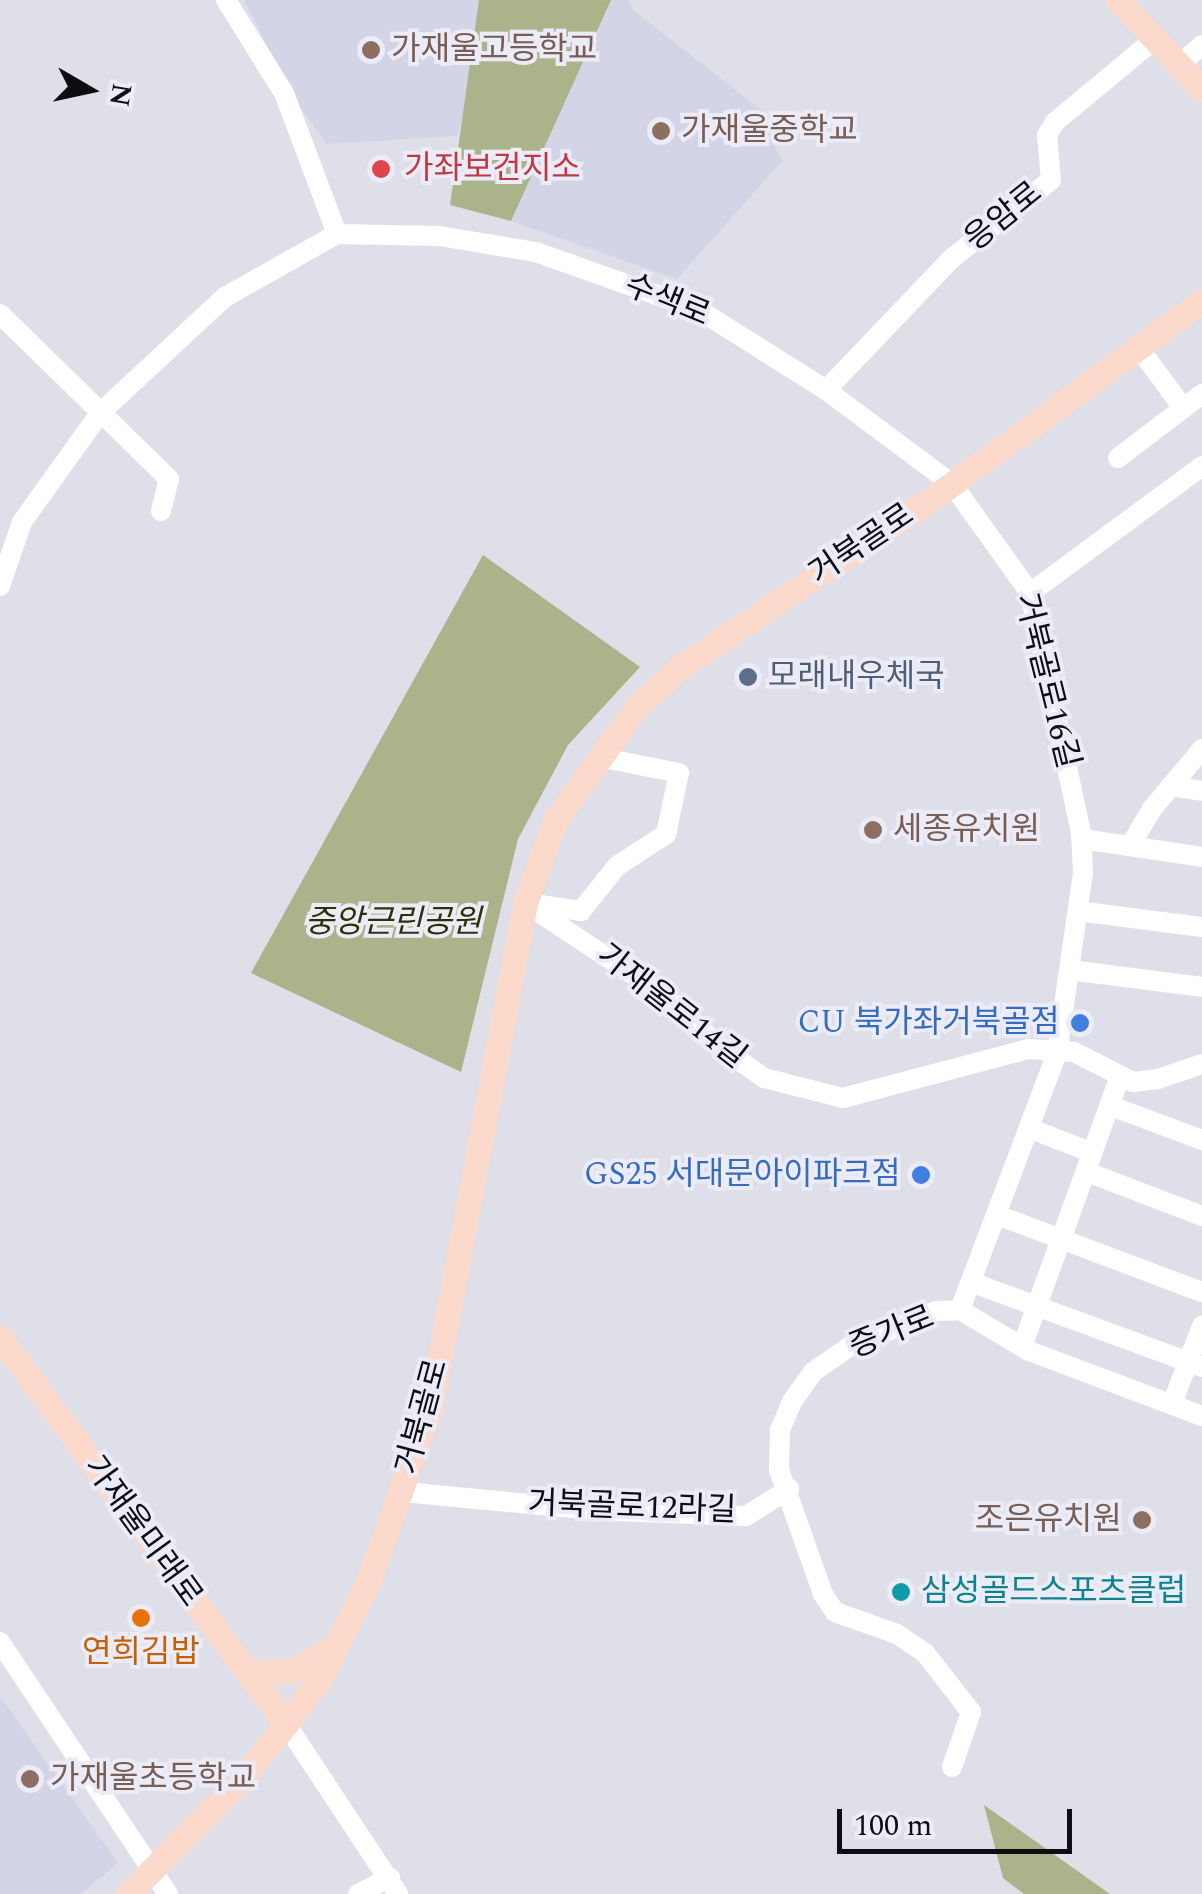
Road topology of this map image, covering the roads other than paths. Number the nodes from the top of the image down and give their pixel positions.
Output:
1 (226, 0) edge
2 (1118, 0) edge
3 (1155, 39) junction
4 (1202, 46) edge
5 (1179, 65) junction
6 (1202, 89) edge
7 (337, 234) junction
8 (1202, 301) edge
9 (0, 314) edge
10 (1139, 348) junction
11 (826, 390) junction
12 (1202, 394) edge
13 (1183, 408) junction
14 (100, 413) junction
15 (1118, 458) dead end
16 (1201, 468) edge
17 (952, 484) junction
18 (161, 511) dead end
19 (0, 586) edge
20 (1030, 593) junction
21 (1202, 749) edge
22 (599, 757) junction
23 (1171, 786) junction
24 (1202, 792) edge
25 (1082, 839) junction
26 (1130, 846) junction
27 (1202, 857) edge
28 (525, 903) junction
29 (1078, 910) junction
30 (1202, 927) edge
31 (1070, 970) junction
32 (1202, 986) edge
33 (1057, 1053) junction
34 (1202, 1064) edge
35 (1120, 1076) junction
36 (1111, 1106) junction
37 (1031, 1129) junction
38 (1202, 1140) edge
39 (1090, 1162) junction
40 (997, 1215) junction
41 (1202, 1216) edge
42 (1061, 1240) junction
43 (971, 1282) junction
44 (1202, 1292) edge
45 (1037, 1306) junction
46 (960, 1310) junction
47 (1202, 1326) edge
48 (0, 1338) edge
49 (1022, 1347) junction
50 (1195, 1365) edge
51 (1172, 1404) junction
52 (1202, 1416) edge
53 (789, 1488) junction
54 (402, 1492) junction
55 (0, 1642) edge
56 (340, 1644) junction
57 (250, 1673) junction
58 (286, 1724) junction
59 (952, 1767) dead end
60 (153, 1870) junction
61 (394, 1886) edge
62 (128, 1894) edge
63 (168, 1894) edge
64 (358, 1894) edge

1 - 7 street
2 - 3 main road
3 - 5 main road
3 - 11 street, 응암로
4 - 5 street
5 - 6 main road
7 - 11 street, 수색로
7 - 14 street
8 - 10 main road, 거북골로
9 - 14 street
10 - 13 street
10 - 17 main road, 거북골로
11 - 17 street, 수색로
12 - 13 street
13 - 15 street
14 - 18 street
14 - 19 street
16 - 20 street
17 - 20 street, 거북골로16길
17 - 22 main road, 거북골로
20 - 25 street, 거북골로16길
21 - 23 street
22 - 28 main road, 거북골로
22 - 28 street
23 - 24 street
23 - 26 street
25 - 26 street
25 - 29 street, 거북골로16길
26 - 27 street
28 - 33 street, 가재울로14길
28 - 54 main road, 거북골로
29 - 30 street
29 - 31 street, 거북골로16길
31 - 32 street
31 - 33 street, 거북골로16길
33 - 35 street, 가재울로14길
33 - 37 street, 거북골로16길
34 - 35 street
35 - 36 street
36 - 38 street
36 - 39 street
37 - 39 street
37 - 40 street, 거북골로16길
39 - 41 street
39 - 42 street
40 - 42 street
40 - 43 street, 거북골로16길
42 - 44 street
42 - 45 street
43 - 45 street
43 - 46 street, 거북골로16길
45 - 49 street
45 - 50 street
46 - 49 street, 증가로
46 - 53 street, 증가로
47 - 50 street
48 - 57 main road, 가재울미래로
49 - 51 street, 증가로
50 - 51 street
51 - 52 street, 증가로
53 - 54 street, 거북골로12라길
53 - 59 street
54 - 56 main road, 거북골로
55 - 60 street
56 - 57 main road
56 - 58 main road, 거북골로
57 - 58 main road, 가재울미래로
58 - 60 main road, 거북골로
58 - 61 street
60 - 62 main road, 거북골로
60 - 63 street
61 - 64 street

